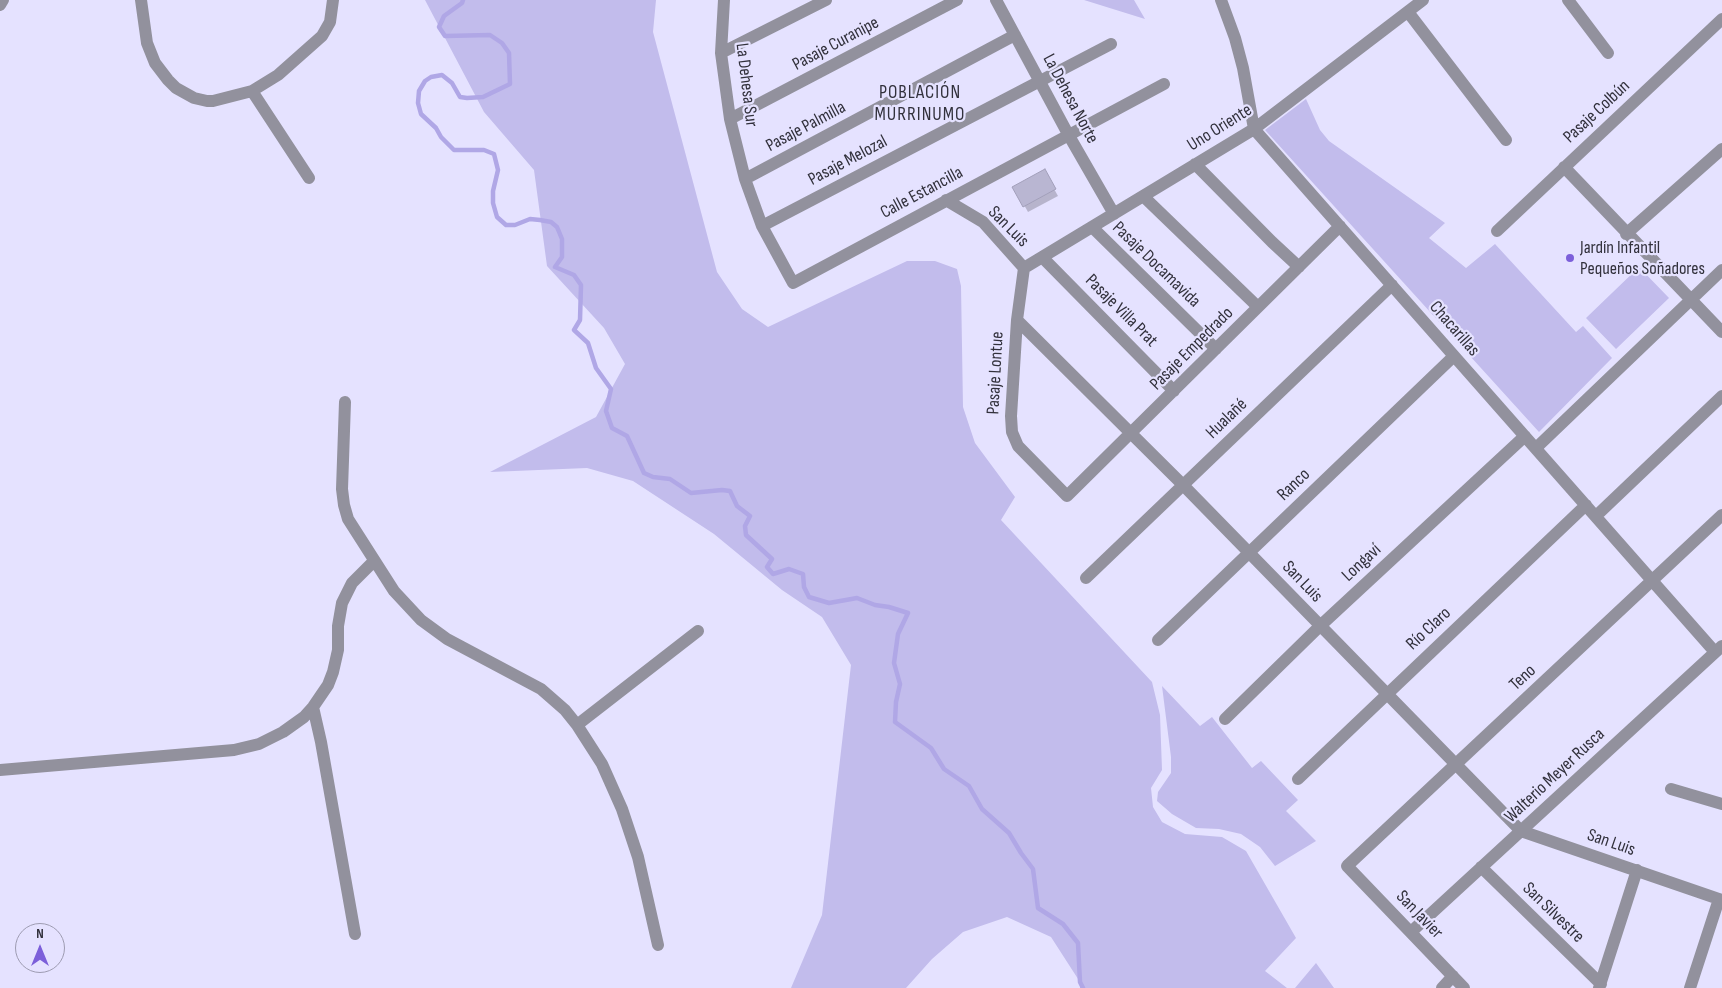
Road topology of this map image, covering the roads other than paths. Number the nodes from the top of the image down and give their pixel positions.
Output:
1 (3, 0) edge
2 (141, 0) edge
3 (333, 0) edge
4 (724, 0) edge
5 (826, 0) edge
6 (957, 0) edge
7 (996, 0) edge
8 (1221, 0) edge
9 (1424, 0) edge
10 (1568, 0) edge
11 (0, 5) edge
12 (1408, 12) junction
13 (1722, 19) edge
14 (1016, 35) junction
15 (1111, 44) dead end
16 (721, 53) junction
17 (1608, 53) dead end
18 (1041, 81) junction
19 (1164, 84) dead end
20 (252, 91) junction
21 (730, 119) junction
22 (1254, 129) junction
23 (1068, 134) junction
24 (1506, 140) dead end
25 (1722, 149) edge
26 (1195, 164) junction
27 (1564, 167) junction
28 (309, 178) dead end
29 (745, 179) junction
30 (1143, 196) junction
31 (946, 200) junction
32 (1114, 214) junction
33 (762, 226) junction
34 (1340, 226) junction
35 (1092, 227) junction
36 (1497, 231) dead end
37 (1626, 234) junction
38 (1042, 257) junction
39 (1299, 267) junction
40 (1024, 268) junction
41 (1722, 270) edge
42 (793, 283) joint
43 (1392, 285) junction
44 (1691, 300) junction
45 (1258, 307) junction
46 (1017, 320) junction
47 (1722, 332) edge
48 (1216, 349) junction
49 (1454, 356) junction
50 (1174, 391) junction
51 (1722, 396) edge
52 (345, 402) dead end
53 (1131, 435) junction
54 (1525, 436) junction
55 (1536, 448) junction
56 (1182, 485) junction
57 (1067, 496) joint
58 (1586, 505) junction
59 (1722, 515) edge
60 (1596, 516) junction
61 (1249, 553) junction
62 (374, 561) junction
63 (1086, 578) dead end
64 (1653, 580) junction
65 (1320, 626) junction
66 (698, 631) dead end
67 (1158, 640) dead end
68 (1719, 648) edge
69 (1386, 694) junction
70 (313, 707) junction
71 (1226, 719) dead end
72 (577, 725) junction
73 (1456, 765) junction
74 (0, 770) edge
75 (1298, 779) dead end
76 (1671, 789) dead end
77 (1722, 804) edge
78 (1521, 831) junction
79 (1347, 866) joint
80 (1481, 868) junction
81 (1637, 870) junction
82 (1721, 899) edge
83 (1411, 932) junction
84 (355, 934) dead end
85 (658, 945) dead end
86 (1453, 976) junction
87 (1600, 986) edge
88 (1442, 988) edge
89 (1464, 988) edge
90 (1690, 988) edge

1 - 11 street
2 - 20 street
3 - 20 street
4 - 16 street, La Dehesa Sur
5 - 16 street
6 - 21 street, Pasaje Curanipe
7 - 14 street, La Dehesa Norte
8 - 22 street
9 - 12 street, Uno Oriente
10 - 17 street
12 - 22 street, Uno Oriente
12 - 24 street
13 - 27 street, Pasaje Colbún
14 - 18 street, La Dehesa Norte
14 - 29 street, Pasaje Palmilla
15 - 18 street, Pasaje Melozal
16 - 21 street, La Dehesa Sur
18 - 23 street, La Dehesa Norte
18 - 33 street, Pasaje Melozal
19 - 23 street, Calle Estancilla
20 - 28 street
21 - 29 street, La Dehesa Sur
22 - 26 street, Uno Oriente
22 - 34 street, Chacarillas
23 - 31 street, Calle Estancilla
23 - 32 street, La Dehesa Norte
25 - 37 street
26 - 30 street, Uno Oriente
26 - 39 street
27 - 36 street, Pasaje Colbún
27 - 37 street
29 - 33 street, La Dehesa Sur
30 - 32 street, Uno Oriente
30 - 45 street
31 - 40 street, San Luis
31 - 42 street, Calle Estancilla
32 - 35 street, Uno Oriente
33 - 42 street, La Dehesa Sur
34 - 39 street, Pasaje Empedrado
34 - 43 street, Chacarillas
35 - 38 street, Uno Oriente
35 - 48 street, Pasaje Docamavida
37 - 44 street
38 - 40 street, Uno Oriente
38 - 50 street, Pasaje Villa Prat
39 - 45 street, Pasaje Empedrado
40 - 46 street, San Luis
41 - 44 street
43 - 49 street, Chacarillas
43 - 56 street, Hualañé
44 - 47 street
44 - 55 street
45 - 48 street, Pasaje Empedrado
46 - 53 street, San Luis
46 - 57 street, Pasaje Lontue
48 - 50 street, Pasaje Empedrado
49 - 54 street, Chacarillas
49 - 61 street, Ranco
50 - 53 street, Pasaje Empedrado
51 - 60 street
52 - 62 street
53 - 56 street, San Luis
53 - 57 street, Pasaje Empedrado
54 - 55 street, Chacarillas
54 - 65 street, Longaví
55 - 58 street, Chacarillas
56 - 61 street, San Luis
56 - 63 street, Hualañé
58 - 60 street, Chacarillas
58 - 69 street, Río Claro
59 - 64 street, Teno
60 - 64 street, Chacarillas
61 - 65 street, San Luis
61 - 67 street, Ranco
62 - 70 street
62 - 72 street
64 - 68 street, Chacarillas
64 - 73 street, Teno
65 - 69 street, San Luis
65 - 71 street, Longaví
66 - 72 street
68 - 78 street, Walterio Meyer Rusca
69 - 73 street, San Luis
69 - 75 street, Río Claro
70 - 74 street
70 - 84 street
72 - 85 street
73 - 78 street, San Luis
73 - 79 street, Teno
76 - 77 street
78 - 80 street, Walterio Meyer Rusca
78 - 81 street, San Luis
79 - 83 street, San Javier
80 - 83 street, Walterio Meyer Rusca
80 - 87 street, San Silvestre
81 - 82 street, San Luis
81 - 87 street
82 - 90 street
83 - 86 street, San Javier
86 - 88 street
86 - 89 street, San Javier

